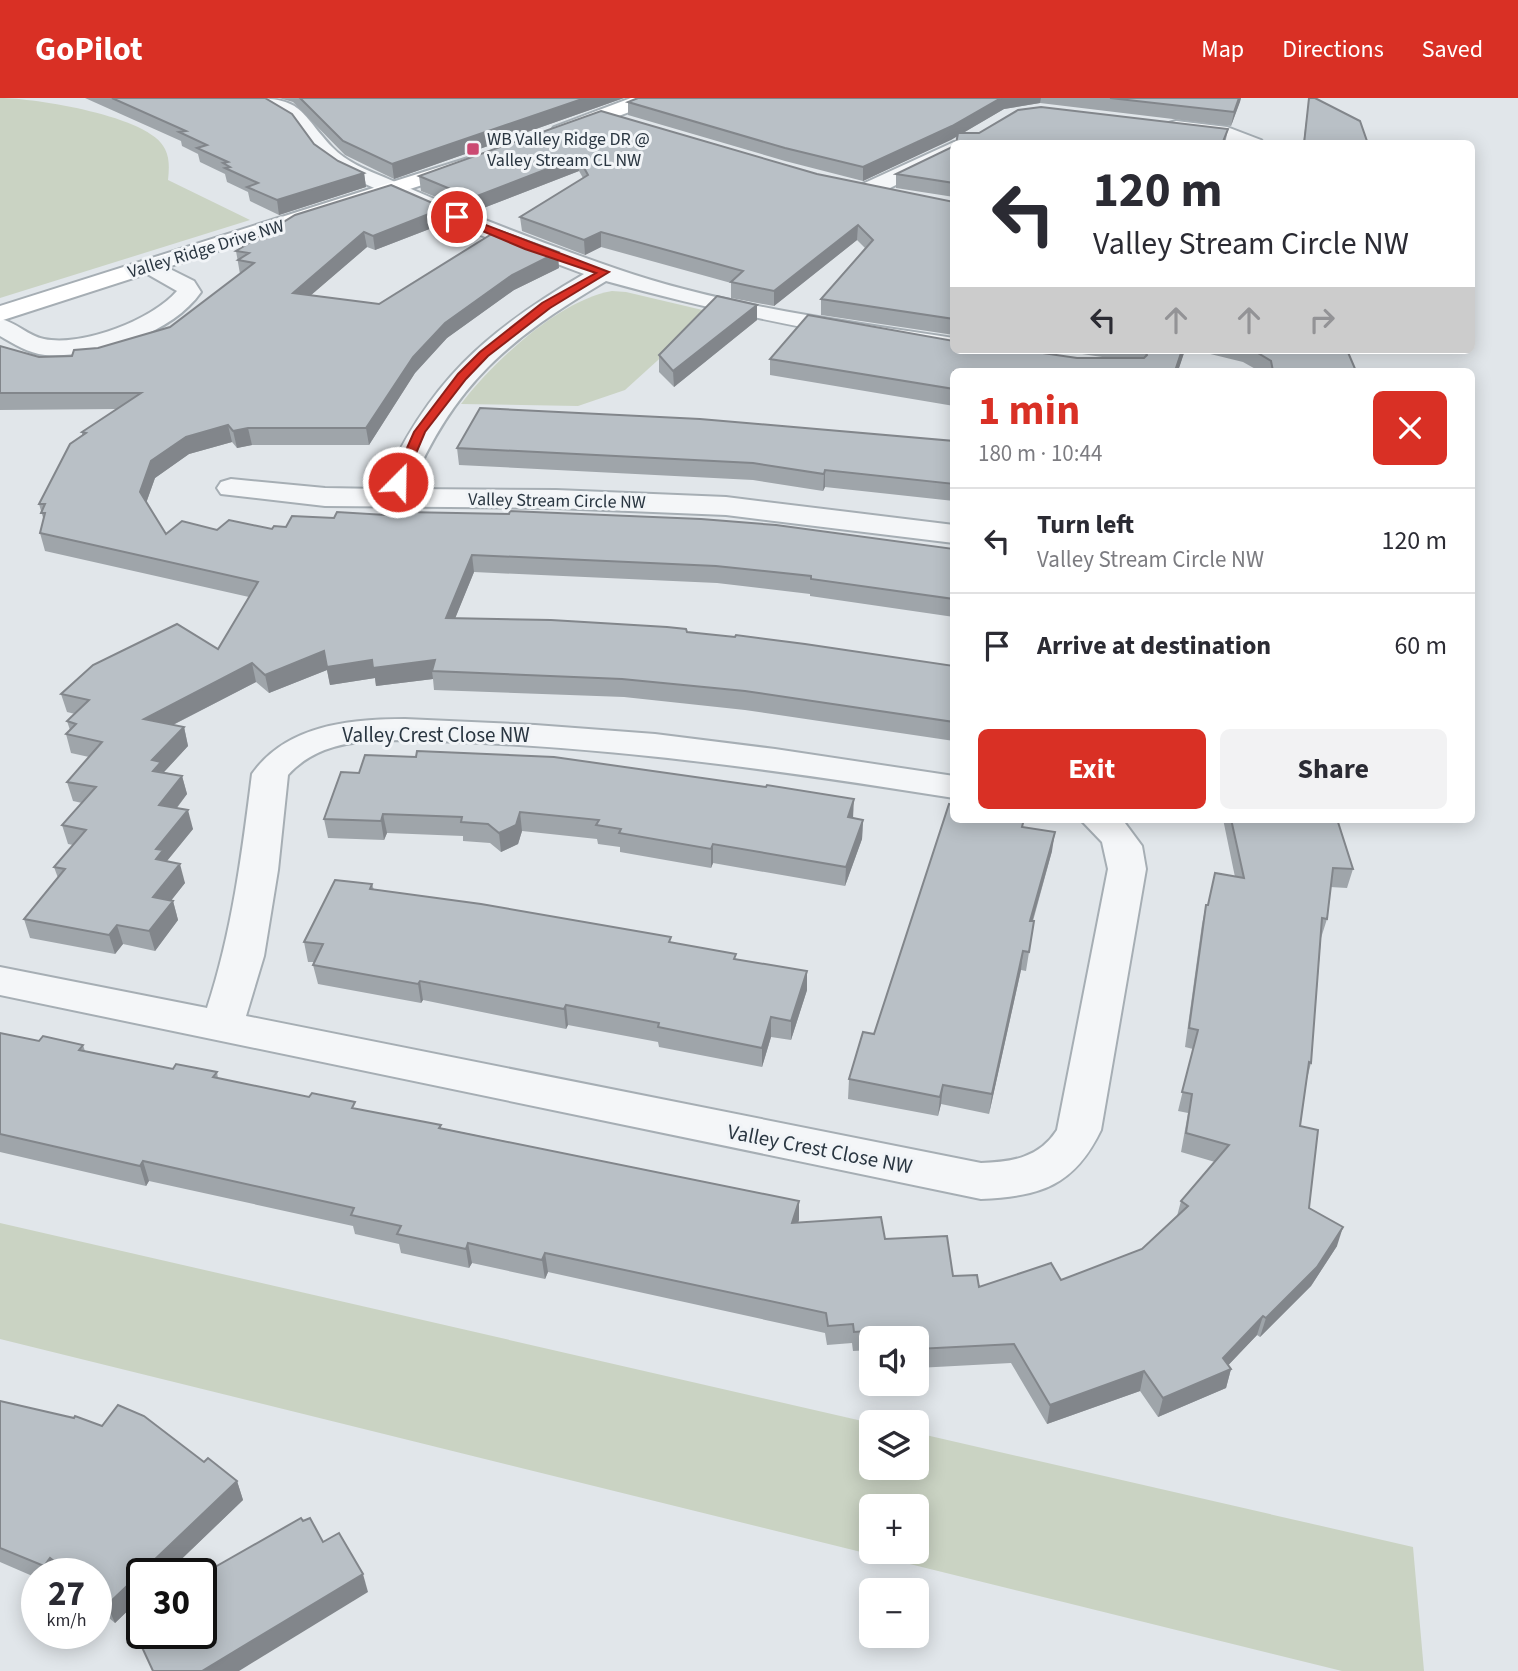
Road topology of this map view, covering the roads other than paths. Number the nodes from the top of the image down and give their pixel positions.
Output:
1 (261, 98) edge
2 (649, 98) edge
3 (602, 116) junction
4 (1152, 124) edge
5 (636, 127) edge
6 (542, 138) edge
7 (1244, 140) edge
8 (950, 150) edge
9 (492, 156) edge
10 (843, 186) edge
11 (393, 189) junction
12 (866, 191) junction
13 (902, 198) edge
14 (149, 266) junction
15 (604, 272) junction
16 (0, 314) edge
17 (0, 326) edge
18 (950, 345) edge
19 (231, 488) dead end
20 (392, 498) junction
21 (950, 534) edge
22 (950, 785) edge
23 (1102, 823) edge
24 (0, 981) edge
25 (222, 1027) junction

1 - 11 street
2 - 3 street
3 - 5 street
3 - 6 street
4 - 7 street
8 - 12 street
9 - 11 street, Valley Ridge Drive NW
10 - 12 street
11 - 14 street, Valley Ridge Drive NW
11 - 15 street
12 - 13 street
14 - 16 street, Valley Ridge Drive NW
14 - 17 street
15 - 18 street
15 - 20 street
19 - 20 street, Valley Stream Circle NW
20 - 21 street, Valley Stream Circle NW
22 - 25 street, Valley Crest Close NW
23 - 25 street, Valley Crest Close NW
24 - 25 street, Valley Crest Close NW

